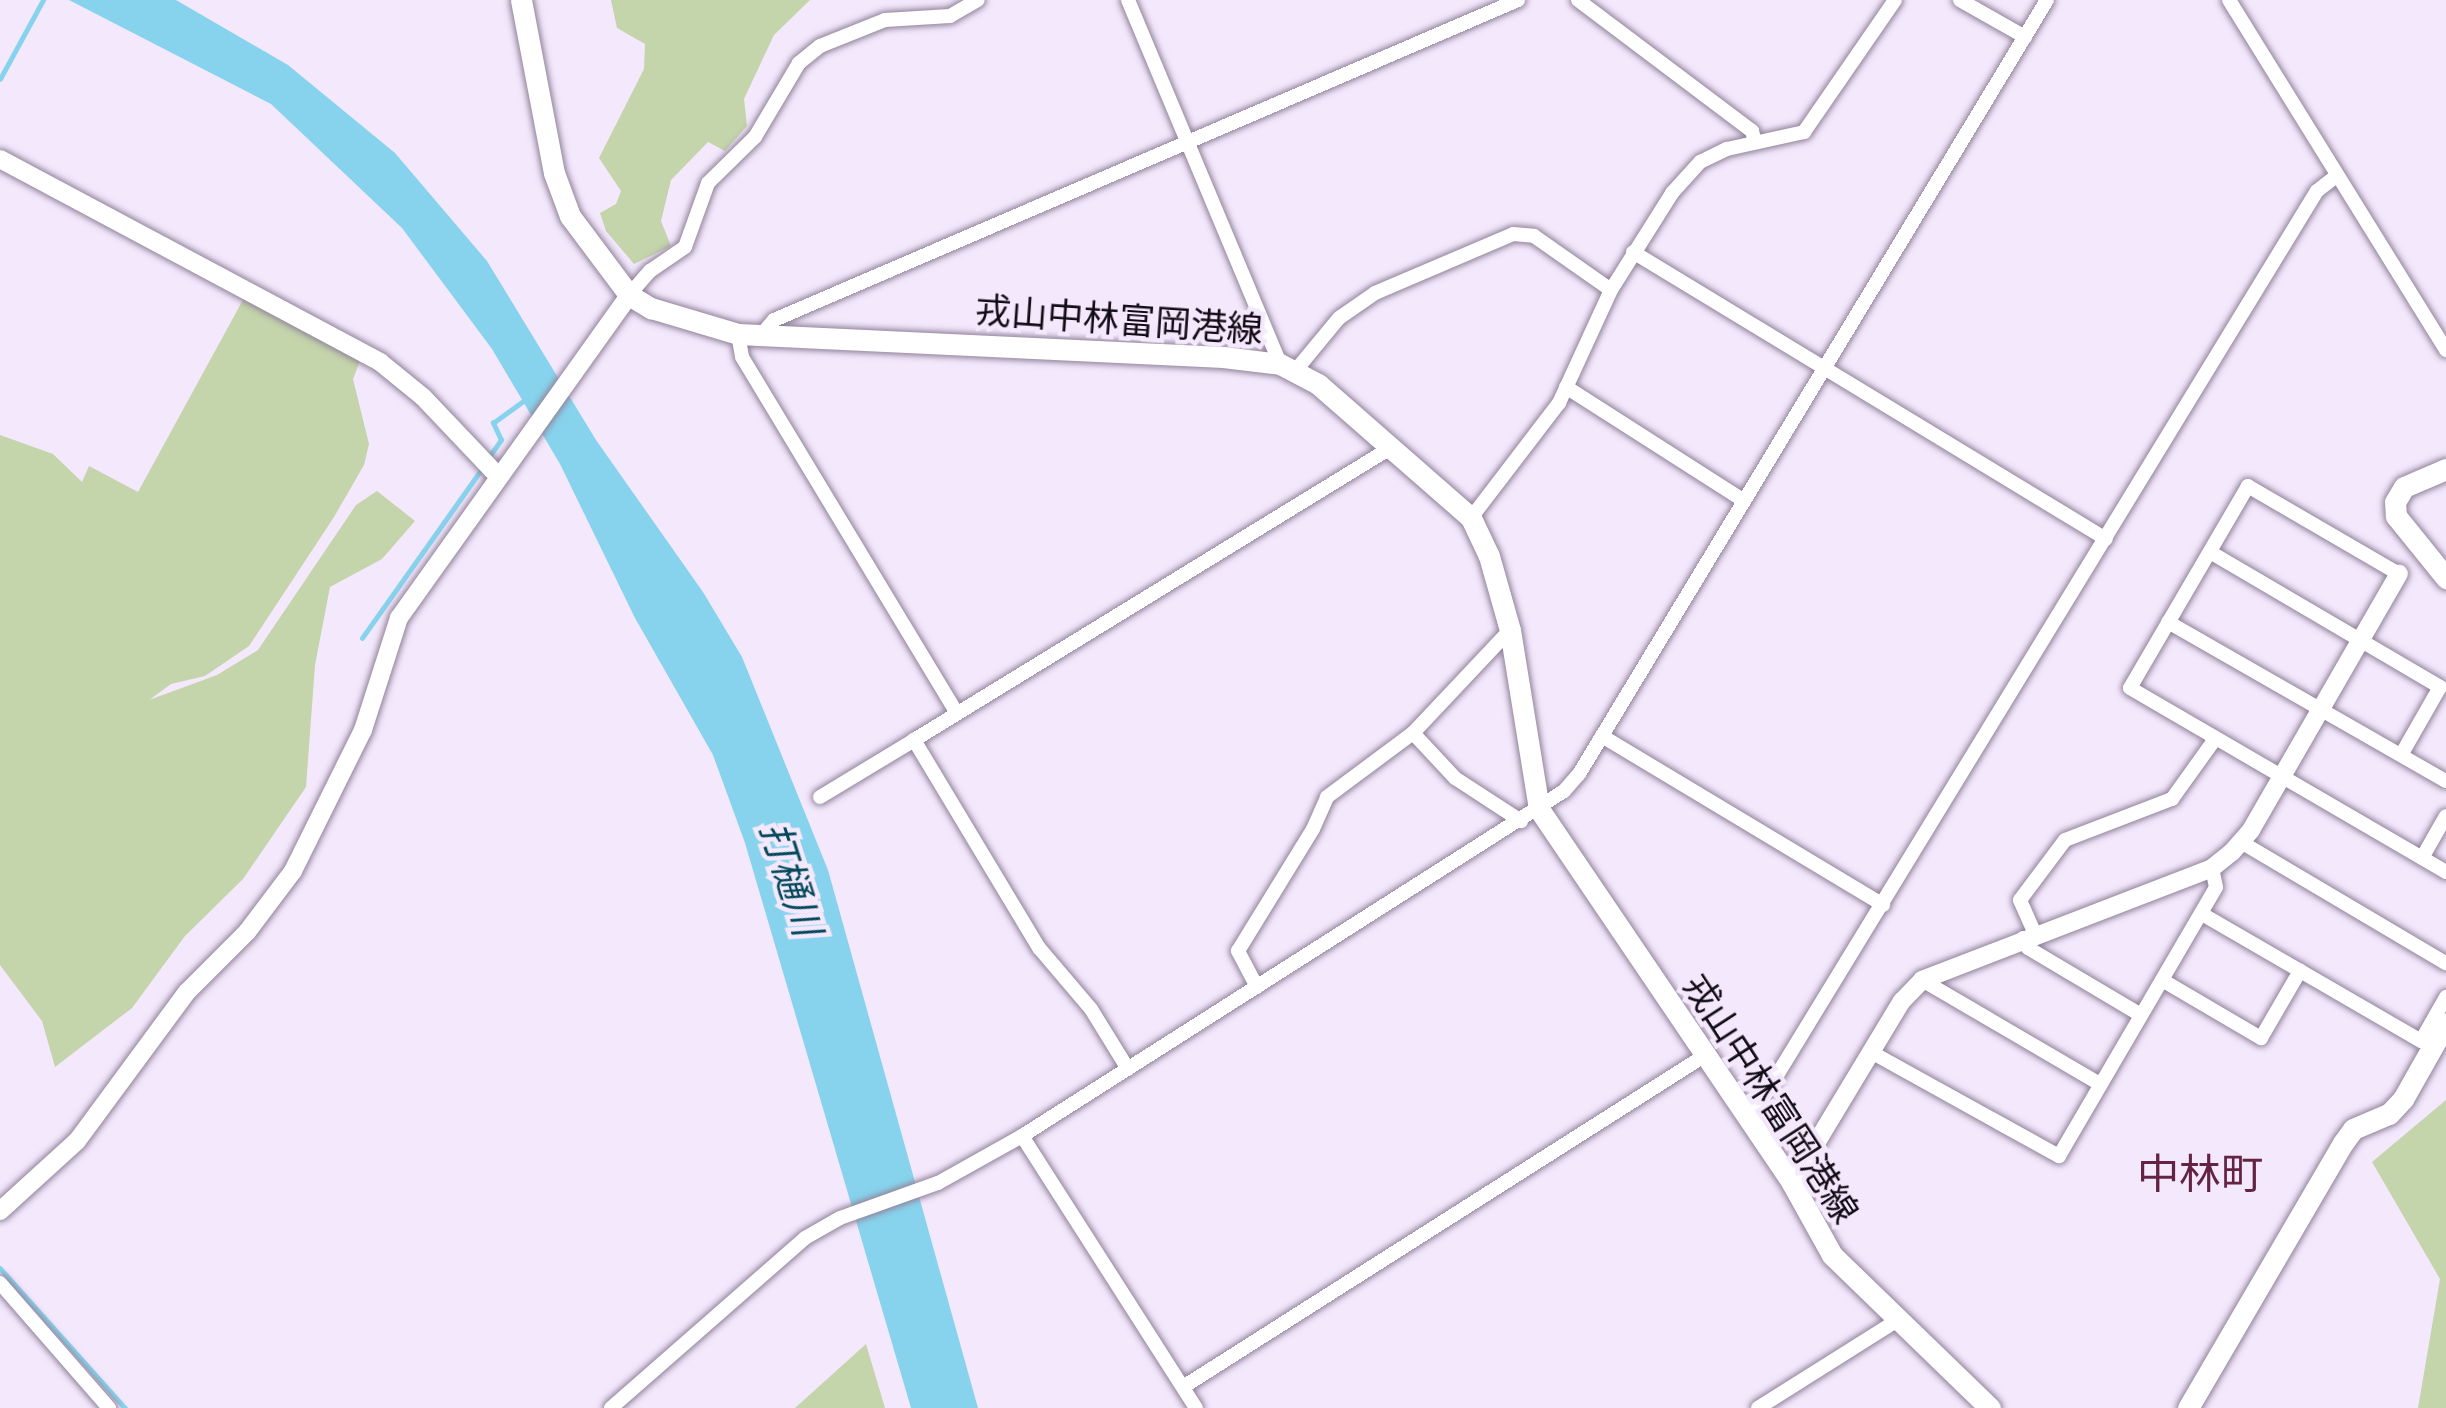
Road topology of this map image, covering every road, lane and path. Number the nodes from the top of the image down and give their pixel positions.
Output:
1 (521, 0) edge
2 (978, 0) edge
3 (1128, 0) edge
4 (1518, 0) edge
5 (1578, 0) edge
6 (1895, 0) edge
7 (1960, 0) edge
8 (2047, 0) edge
9 (2229, 0) edge
10 (2025, 37) junction
11 (1755, 142) junction
12 (1191, 143) junction
13 (0, 158) edge
14 (2336, 176) junction
15 (1633, 252) junction
16 (1611, 290) junction
17 (629, 295) junction
18 (749, 334) junction
19 (2446, 350) edge
20 (1288, 367) junction
21 (1826, 368) junction
22 (1566, 387) junction
23 (1392, 447) junction
24 (2446, 469) edge
25 (499, 477) junction
26 (1744, 501) junction
27 (1471, 518) junction
28 (2106, 538) junction
29 (2210, 552) junction
30 (2399, 574) joint
31 (2446, 578) edge
32 (2168, 622) junction
33 (1510, 630) junction
34 (2362, 641) junction
35 (2322, 710) junction
36 (957, 713) junction
37 (1413, 733) junction
38 (1602, 736) junction
39 (2215, 739) junction
40 (914, 740) junction
41 (2401, 755) junction
42 (2283, 776) junction
43 (2446, 782) edge
44 (820, 797) dead end
45 (1530, 815) junction
46 (2446, 816) edge
47 (2241, 842) junction
48 (2422, 858) junction
49 (2212, 868) junction
50 (2446, 872) edge
51 (1883, 905) junction
52 (2202, 914) junction
53 (2029, 936) junction
54 (2446, 963) edge
55 (2300, 971) junction
56 (1922, 980) junction
57 (2162, 980) junction
58 (1257, 987) junction
59 (2446, 997) edge
60 (2141, 1015) junction
61 (2446, 1023) edge
62 (1871, 1052) junction
63 (1704, 1056) junction
64 (1128, 1069) junction
65 (2100, 1084) junction
66 (1749, 1121) junction
67 (1022, 1136) junction
68 (1792, 1184) junction
69 (0, 1211) edge
70 (0, 1282) edge
71 (1896, 1321) junction
72 (1183, 1387) junction
73 (110, 1408) edge
74 (611, 1408) edge
75 (1196, 1408) edge
76 (1758, 1408) edge
77 (1990, 1408) edge
78 (2188, 1408) edge

1 - 17 main road, 戎山中林富岡港線
2 - 17 street
3 - 12 street
4 - 12 street
5 - 11 street
6 - 11 street
7 - 10 street
8 - 10 street
9 - 14 street
10 - 21 street
11 - 15 street
12 - 18 street
12 - 20 street
13 - 25 street
14 - 19 street
14 - 28 street
15 - 16 street
15 - 21 street
16 - 20 street
16 - 22 street
17 - 18 main road, 戎山中林富岡港線
17 - 25 street
18 - 20 main road, 戎山中林富岡港線
18 - 36 street
20 - 23 main road, 戎山中林富岡港線
21 - 26 street
21 - 28 street
22 - 26 street
22 - 27 street
23 - 27 main road, 戎山中林富岡港線
23 - 36 street
24 - 31 main road
25 - 69 street
26 - 38 street
27 - 33 main road, 戎山中林富岡港線
28 - 51 street
29 - 30 street
29 - 32 street
29 - 34 street
30 - 34 street
32 - 35 street
32 - 39 street
33 - 37 street
33 - 45 main road, 戎山中林富岡港線
34 - 35 street
34 - 41 street
35 - 41 street
35 - 42 street
36 - 40 street
37 - 45 street
37 - 58 street
38 - 45 street
38 - 51 street
39 - 42 street
39 - 53 street
40 - 44 street
40 - 64 street
41 - 43 street
42 - 47 street
42 - 48 street
45 - 58 street
45 - 63 main road, 戎山中林富岡港線
46 - 48 street
47 - 49 street
47 - 54 street
48 - 50 street
49 - 52 street
49 - 53 street
51 - 66 street
52 - 55 street
52 - 57 street
53 - 56 street
53 - 60 street
55 - 57 street
55 - 59 street
56 - 62 street
56 - 65 street
57 - 60 street
58 - 64 street
60 - 65 street
61 - 78 main road
62 - 65 street
62 - 68 street
63 - 66 main road, 戎山中林富岡港線
63 - 72 street
64 - 67 street
66 - 68 main road, 戎山中林富岡港線
67 - 72 street
67 - 74 street
68 - 71 main road, 戎山中林富岡港線
70 - 73 street
71 - 76 street
71 - 77 main road, 戎山中林富岡港線
72 - 75 street

